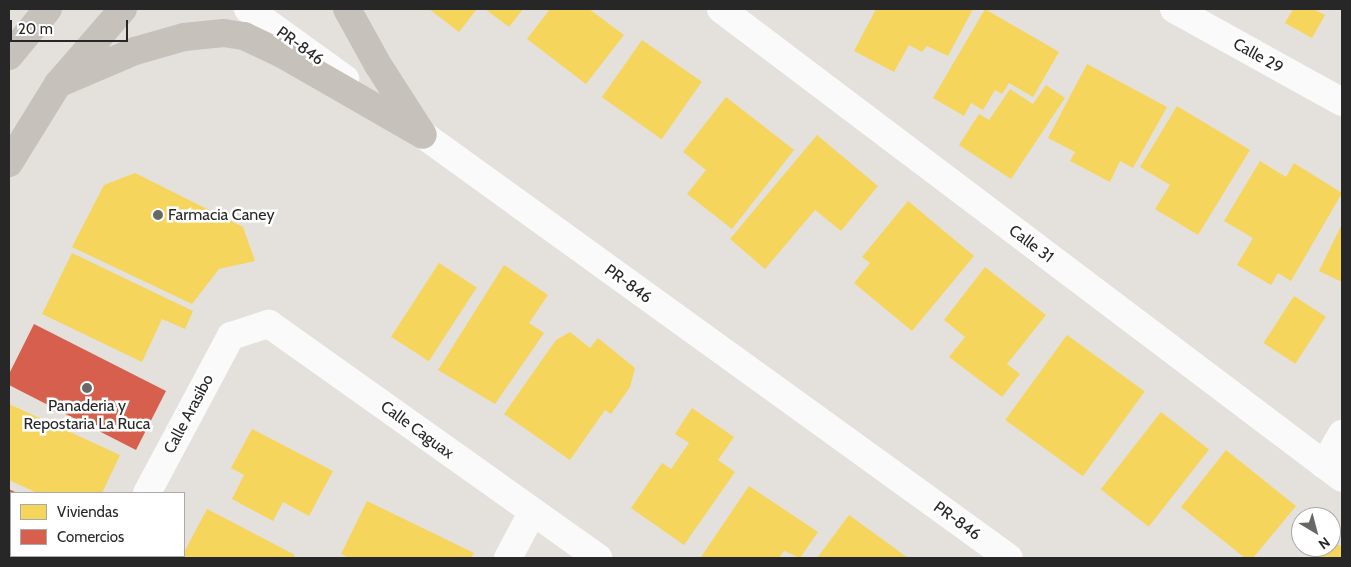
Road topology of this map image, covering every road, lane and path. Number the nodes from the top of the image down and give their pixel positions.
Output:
1 (48, 9) edge
2 (123, 9) edge
3 (248, 9) edge
4 (348, 9) edge
5 (721, 9) edge
6 (1174, 9) edge
7 (9, 56) edge
8 (58, 84) junction
9 (1342, 102) edge
10 (423, 135) junction
11 (9, 164) edge
12 (231, 336) joint
13 (1342, 434) edge
14 (1333, 472) edge
15 (147, 492) edge
16 (532, 513) junction
17 (508, 558) edge
18 (598, 558) edge
19 (1009, 558) edge

1 - 7 main road
2 - 8 main road
3 - 10 street, PR-846 / PR-846
4 - 10 main road
5 - 14 street, Calle 31
6 - 9 street, Calle 29
8 - 10 main road
8 - 11 main road
10 - 19 street, PR-846 / PR-846
12 - 15 street, Calle Arasibo
12 - 16 street, Calle Caguax
13 - 14 street
16 - 17 street
16 - 18 street, Calle Caguax

